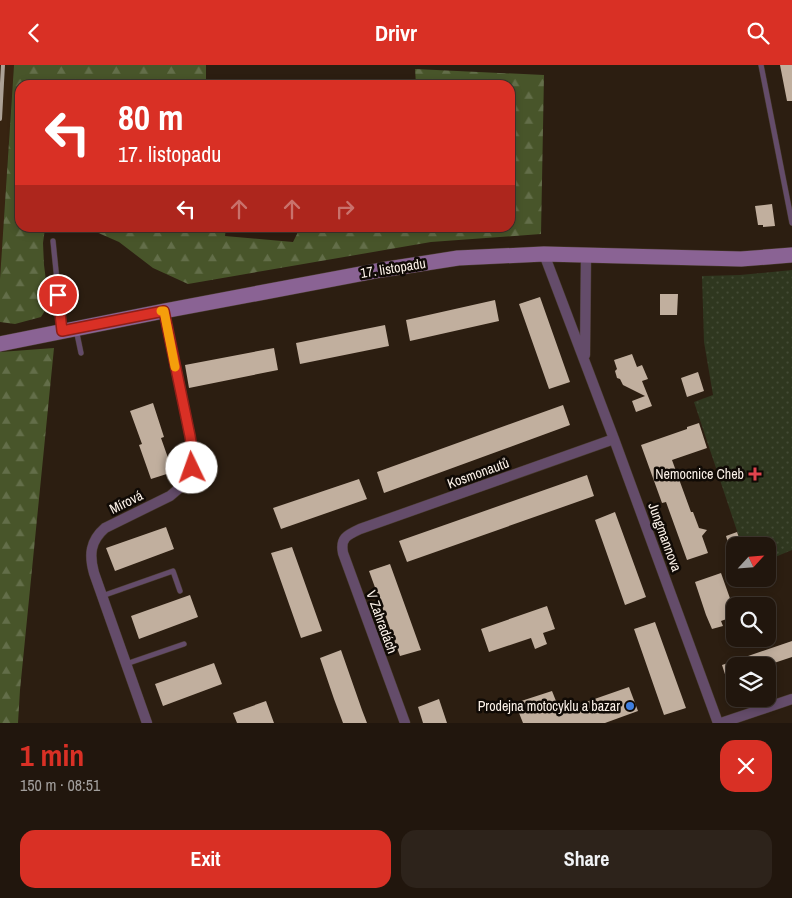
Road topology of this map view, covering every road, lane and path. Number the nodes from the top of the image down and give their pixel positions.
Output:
1 (762, 65) edge
2 (792, 223) edge
3 (53, 241) dead end
4 (544, 253) junction
5 (586, 255) junction
6 (792, 255) edge
7 (164, 311) junction
8 (69, 330) junction
9 (0, 344) edge
10 (81, 353) dead end
11 (585, 361) junction
12 (614, 439) junction
13 (351, 533) joint
14 (180, 591) dead end
15 (102, 596) junction
16 (184, 644) dead end
17 (126, 664) junction
18 (792, 699) edge
19 (147, 723) edge
20 (405, 723) edge
21 (720, 723) edge

1 - 2 lane
3 - 8 lane
4 - 5 street, 17. listopadu
4 - 7 street, 17. listopadu
4 - 11 street, Jungmannova
5 - 6 street, 17. listopadu
5 - 11 street, Jungmannova
7 - 8 street, 17. listopadu
7 - 15 street, Mírová
8 - 9 street, 17. listopadu
8 - 10 lane
11 - 12 street, Jungmannova
12 - 13 street, Kosmonautů
12 - 21 street, Jungmannova
13 - 20 street, V Zahradách
14 - 15 lane
15 - 17 street, Mírová
16 - 17 lane
17 - 19 street, Mírová
18 - 21 street

